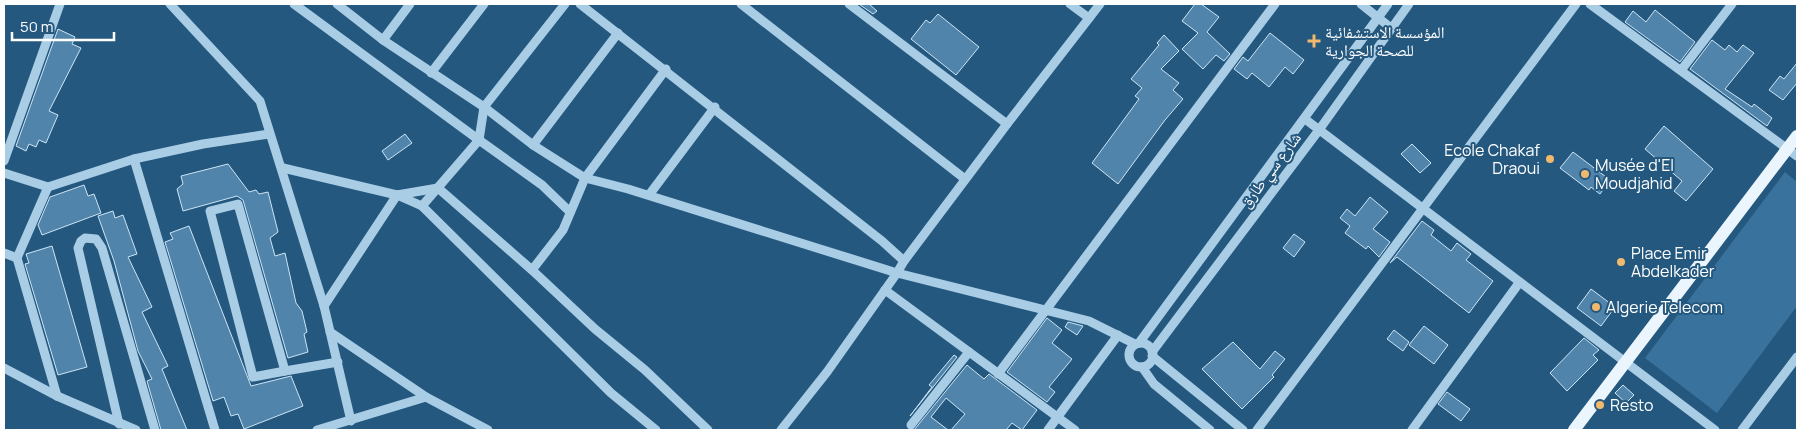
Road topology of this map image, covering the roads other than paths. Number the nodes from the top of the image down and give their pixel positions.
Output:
1 (60, 4) edge
2 (170, 4) edge
3 (294, 4) edge
4 (337, 4) edge
5 (410, 4) edge
6 (484, 4) edge
7 (565, 4) edge
8 (580, 4) edge
9 (741, 4) edge
10 (849, 4) edge
11 (1070, 4) edge
12 (1100, 4) edge
13 (1275, 4) edge
14 (1361, 4) edge
15 (1388, 4) edge
16 (1410, 4) edge
17 (1576, 4) edge
18 (1590, 4) edge
19 (1732, 4) edge
20 (1378, 17) junction
21 (1089, 18) junction
22 (1391, 28) junction
23 (618, 33) junction
24 (383, 40) junction
25 (666, 69) junction
26 (1682, 70) junction
27 (431, 73) junction
28 (484, 107) junction
29 (715, 107) junction
30 (1305, 119) junction
31 (1007, 124) junction
32 (1319, 130) junction
33 (269, 134) junction
34 (1797, 136) edge
35 (479, 140) junction
36 (532, 145) junction
37 (1792, 153) edge
38 (134, 159) junction
39 (4, 161) edge
40 (283, 168) junction
41 (4, 173) edge
42 (585, 178) junction
43 (966, 179) junction
44 (48, 187) junction
45 (438, 188) junction
46 (397, 195) junction
47 (649, 195) junction
48 (422, 206) junction
49 (1424, 209) junction
50 (570, 212) junction
51 (4, 253) edge
52 (17, 258) junction
53 (904, 261) junction
54 (532, 270) junction
55 (897, 273) junction
56 (1519, 283) junction
57 (884, 290) junction
58 (324, 306) junction
59 (1045, 309) junction
60 (330, 332) junction
61 (1118, 335) junction
62 (1137, 344) junction
63 (969, 352) junction
64 (1152, 354) junction
65 (1797, 357) edge
66 (1626, 361) junction
67 (338, 362) junction
68 (1142, 367) junction
69 (4, 368) edge
70 (285, 371) junction
71 (998, 374) junction
72 (57, 396) junction
73 (426, 397) junction
74 (1058, 418) junction
75 (351, 421) junction
76 (119, 424) junction
77 (911, 425) dead end
78 (136, 430) edge
79 (155, 430) edge
80 (215, 430) edge
81 (317, 430) edge
82 (488, 430) edge
83 (656, 430) edge
84 (708, 430) edge
85 (781, 430) edge
86 (1048, 430) edge
87 (1075, 430) edge
88 (1210, 430) edge
89 (1243, 430) edge
90 (1257, 430) edge
91 (1412, 430) edge
92 (1574, 430) edge
93 (1715, 430) edge
94 (1742, 430) edge

1 - 39 street
2 - 33 street
3 - 35 street
4 - 24 street
5 - 24 street
6 - 27 street
7 - 28 street
8 - 23 street
9 - 43 street
10 - 31 street
11 - 21 street
12 - 21 street
13 - 59 street
14 - 20 street
15 - 20 street, شارع سي طارق
16 - 22 street, شارع سي طارق
17 - 49 street
18 - 26 street
19 - 26 street
20 - 22 street
20 - 30 street, شارع سي طارق
21 - 31 street
22 - 32 street, شارع سي طارق
23 - 25 street
23 - 36 street
24 - 27 street
25 - 29 street
25 - 42 street
26 - 37 street
27 - 28 street
28 - 35 street
28 - 36 street
29 - 47 street
29 - 53 street
30 - 32 street
30 - 62 street, شارع سي طارق
31 - 43 street
32 - 49 street
32 - 64 street, شارع سي طارق
33 - 38 street
33 - 40 street
34 - 37 main road
35 - 45 street
35 - 50 street
36 - 42 street
37 - 66 main road
38 - 44 street
38 - 80 street
40 - 46 street
40 - 58 street
41 - 44 street
42 - 47 street
42 - 50 street
43 - 53 street
44 - 52 street
45 - 46 street
45 - 48 street
45 - 54 street
46 - 48 street
46 - 58 street
47 - 55 street
48 - 83 street
49 - 56 street
49 - 90 street
50 - 54 street
51 - 52 street
52 - 72 street
53 - 55 street
54 - 84 street
55 - 57 street
55 - 59 street
56 - 66 street
56 - 91 street
57 - 63 street
57 - 85 street
58 - 60 street
59 - 61 street
59 - 71 street
60 - 67 street
60 - 73 street
61 - 62 street
61 - 74 street
62 - 64 street
62 - 68 street
63 - 71 street
63 - 77 street
64 - 68 street
64 - 89 street
65 - 94 street
66 - 92 main road
66 - 93 street
67 - 70 street
67 - 75 street
68 - 88 street
69 - 72 street
70 - 70 street
71 - 74 street
72 - 76 street
73 - 75 street
73 - 82 street
74 - 86 street
74 - 87 street
75 - 81 street
76 - 78 street
76 - 79 street

